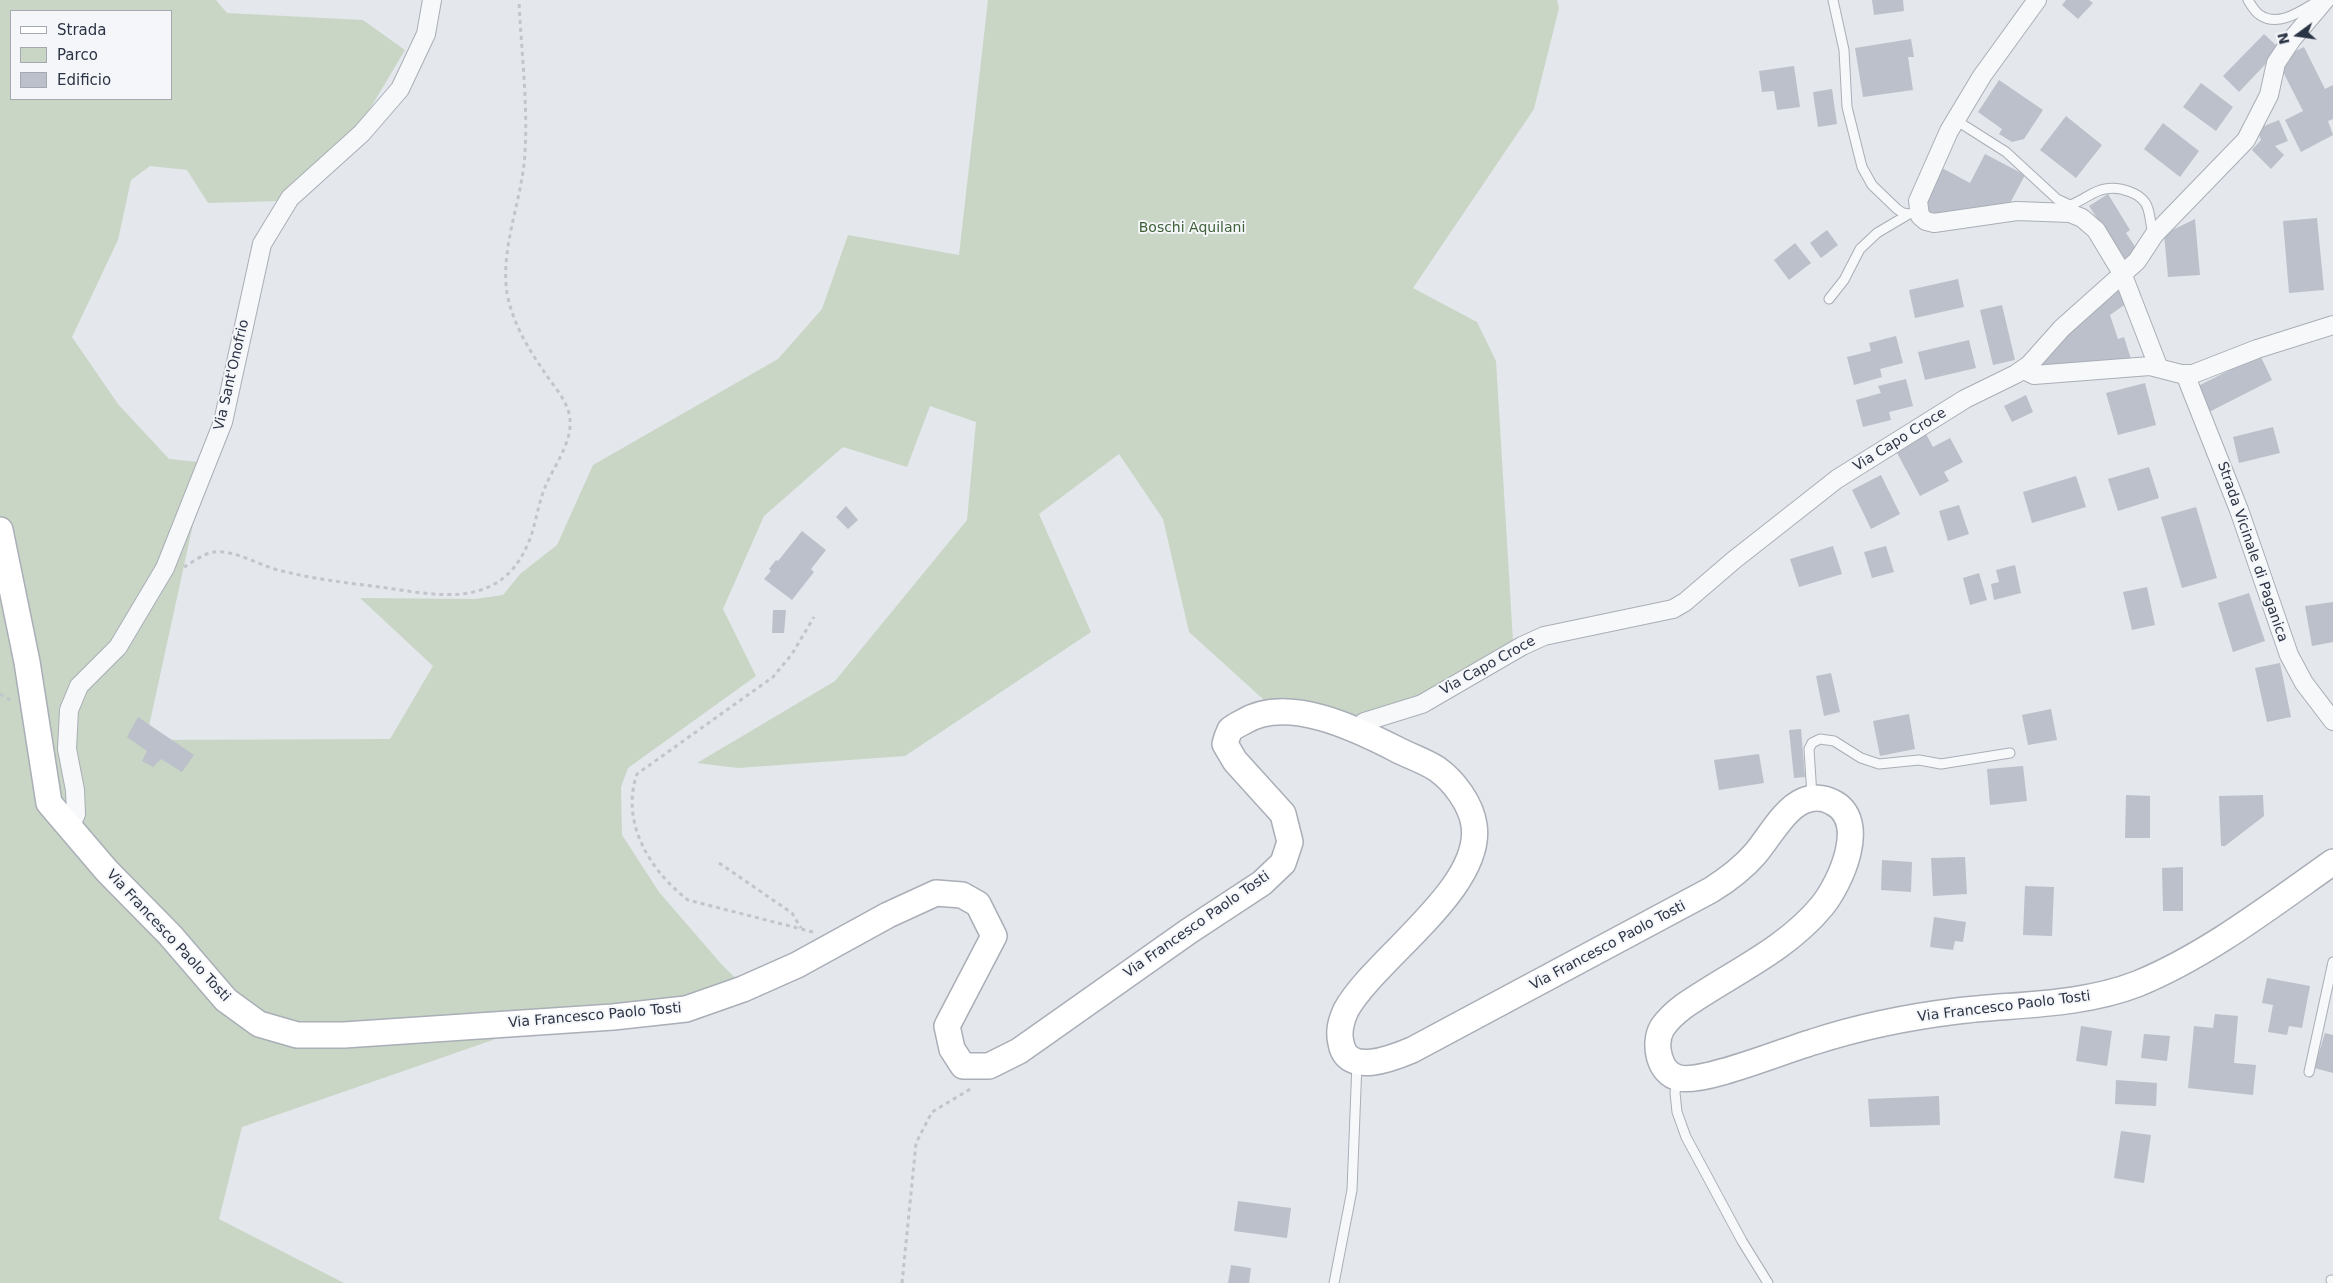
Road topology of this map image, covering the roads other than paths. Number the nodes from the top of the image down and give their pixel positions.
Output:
1 (432, 0) edge
2 (1833, 0) edge
3 (2038, 0) edge
4 (2248, 0) edge
5 (2320, 0) edge
6 (2325, 0) edge
7 (1954, 119) junction
8 (1914, 213) junction
9 (2154, 236) junction
10 (2122, 273) junction
11 (1829, 299) dead end
12 (2333, 325) edge
13 (2158, 366) junction
14 (2024, 370) junction
15 (2185, 374) junction
16 (0, 530) edge
17 (2333, 721) edge
18 (1360, 731) junction
19 (2010, 753) dead end
20 (1812, 799) junction
21 (70, 828) junction
22 (2333, 862) edge
23 (2333, 962) edge
24 (1357, 1061) junction
25 (2309, 1072) dead end
26 (1677, 1078) junction
27 (1334, 1283) edge
28 (1768, 1283) edge

1 - 21 street, Via Sant'Onofrio
2 - 8 lane
3 - 7 street
4 - 5 lane
6 - 9 street, Via Capo Croce
7 - 8 street
7 - 9 lane
8 - 10 street
8 - 11 lane
9 - 10 street, Via Capo Croce
10 - 13 street
10 - 14 street, Via Capo Croce
12 - 15 street
13 - 14 street
13 - 15 street
14 - 18 street, Via Capo Croce
15 - 17 street, Strada Vicinale di Paganica
16 - 21 main road, Via Francesco Paolo Tosti
18 - 21 main road, Via Francesco Paolo Tosti
18 - 24 main road, Via Francesco Paolo Tosti
19 - 20 lane
20 - 24 main road, Via Francesco Paolo Tosti
20 - 26 main road
22 - 26 main road, Via Francesco Paolo Tosti
23 - 25 lane
24 - 27 lane
26 - 28 lane

